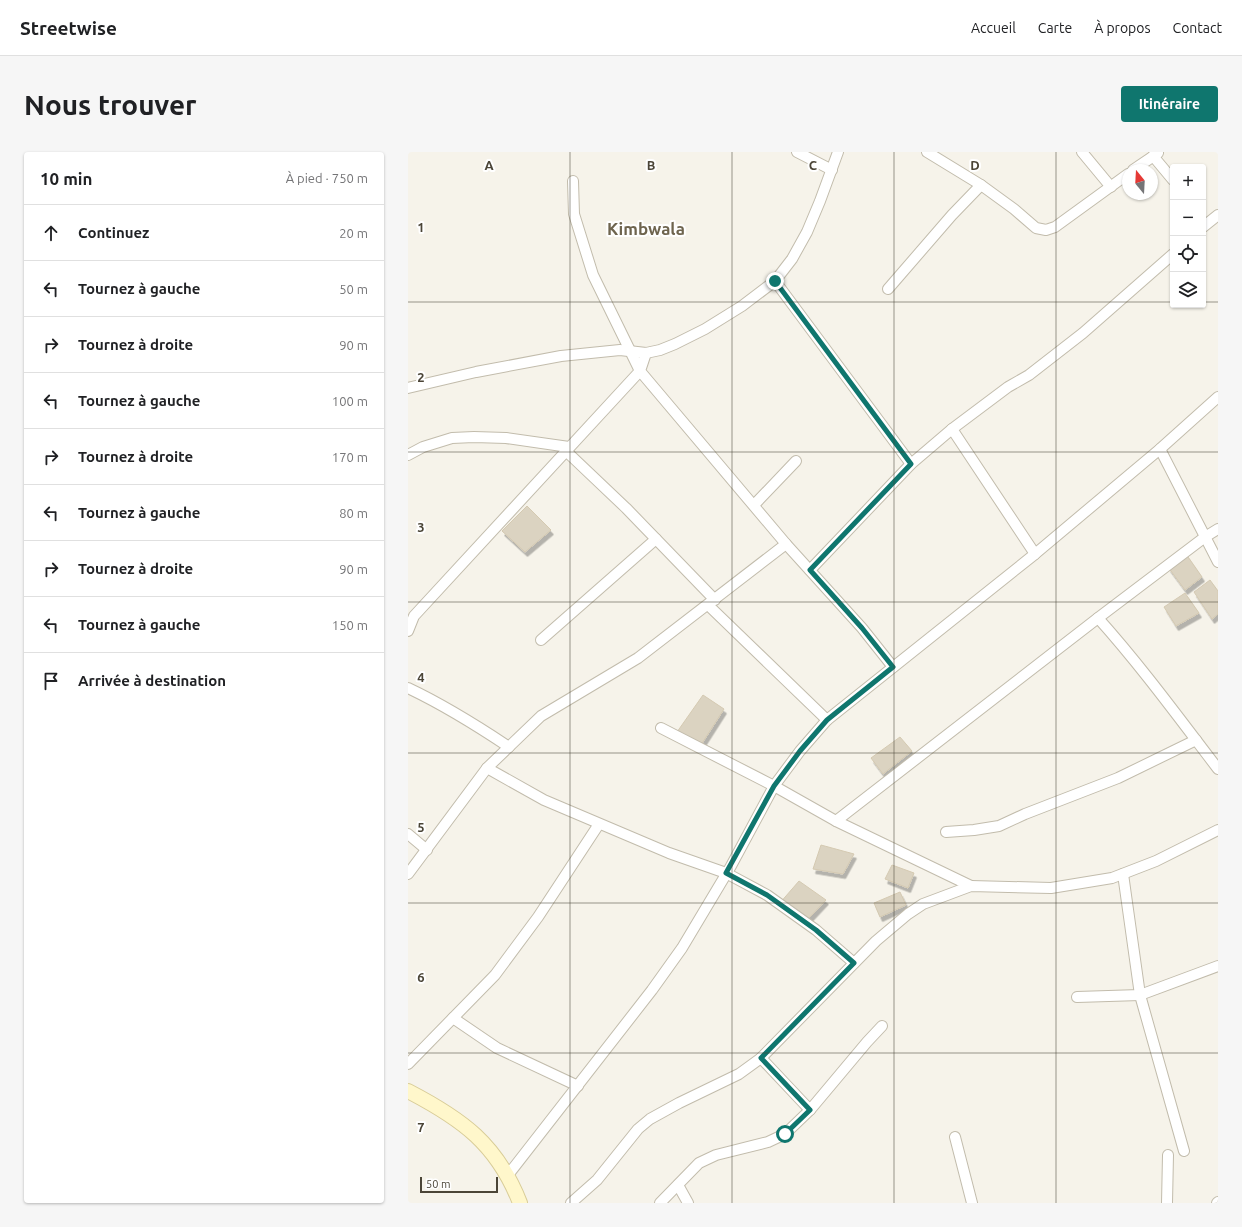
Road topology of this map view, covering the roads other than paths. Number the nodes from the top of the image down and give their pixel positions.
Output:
1 (797, 152) edge
2 (838, 152) edge
3 (927, 152) edge
4 (1082, 152) edge
5 (1156, 154) edge
6 (1142, 164) edge
7 (832, 170) junction
8 (1170, 175) edge
9 (1122, 179) edge
10 (573, 180) dead end
11 (981, 185) junction
12 (1111, 187) junction
13 (1218, 215) edge
14 (1206, 222) edge
15 (1170, 257) edge
16 (775, 281) junction
17 (888, 289) dead end
18 (631, 351) junction
19 (646, 353) junction
20 (640, 371) junction
21 (408, 388) edge
22 (1218, 397) edge
23 (952, 429) junction
24 (567, 449) junction
25 (1160, 449) junction
26 (408, 455) edge
27 (796, 461) dead end
28 (911, 464) junction
29 (754, 505) junction
30 (1218, 529) edge
31 (1205, 537) junction
32 (656, 539) junction
33 (786, 544) junction
34 (1035, 554) junction
35 (1218, 562) edge
36 (810, 570) junction
37 (711, 602) junction
38 (411, 614) edge
39 (1098, 618) junction
40 (408, 632) edge
41 (541, 640) dead end
42 (893, 667) junction
43 (408, 688) edge
44 (827, 720) junction
45 (661, 728) dead end
46 (1196, 740) junction
47 (509, 747) junction
48 (487, 768) junction
49 (1218, 769) edge
50 (774, 786) junction
51 (836, 821) junction
52 (599, 824) junction
53 (1218, 830) edge
54 (946, 832) dead end
55 (408, 834) edge
56 (427, 850) junction
57 (726, 873) junction
58 (408, 874) edge
59 (1123, 874) junction
60 (971, 886) junction
61 (854, 963) junction
62 (1218, 966) edge
63 (1140, 995) junction
64 (1076, 997) dead end
65 (453, 1018) junction
66 (882, 1026) dead end
67 (761, 1058) junction
68 (408, 1064) edge
69 (578, 1086) junction
70 (408, 1090) edge
71 (810, 1110) junction
72 (955, 1137) dead end
73 (1184, 1151) dead end
74 (1168, 1155) dead end
75 (508, 1175) junction
76 (678, 1185) junction
77 (520, 1203) edge
78 (571, 1203) edge
79 (660, 1203) edge
80 (688, 1203) edge
81 (972, 1203) edge
82 (1167, 1203) edge

1 - 7 street
2 - 7 street
3 - 11 street
4 - 12 street
5 - 6 street
5 - 8 street
7 - 16 street
9 - 12 street
10 - 18 street
11 - 12 street
11 - 17 street
13 - 14 street
15 - 23 street
16 - 19 street
16 - 28 street
18 - 19 street
18 - 20 street
18 - 21 street
19 - 20 street
20 - 24 street
20 - 29 street
22 - 25 street
23 - 28 street
23 - 34 street
24 - 26 street
24 - 32 street
24 - 38 street
25 - 31 street
25 - 34 street
27 - 29 street
28 - 36 street
29 - 33 street
30 - 31 street
31 - 35 street
31 - 39 street
32 - 37 street
32 - 41 street
33 - 36 street
33 - 37 street
34 - 42 street
36 - 42 street
37 - 44 street
37 - 47 street
38 - 40 street
39 - 46 street
39 - 51 street
42 - 44 street
43 - 47 street
44 - 50 street
45 - 50 street
46 - 49 street
46 - 54 street
47 - 48 street
48 - 52 street
48 - 56 street
50 - 51 street
50 - 57 street
51 - 60 street
52 - 57 street
52 - 65 street
53 - 59 street
55 - 56 street
56 - 58 street
57 - 61 street
57 - 69 street
59 - 60 street
59 - 63 street
60 - 61 street
61 - 67 street
62 - 63 street
63 - 64 street
63 - 73 street
65 - 68 street
65 - 69 street
66 - 71 street
67 - 71 street
67 - 78 street
69 - 75 street
70 - 75 street
71 - 76 street
72 - 81 street
74 - 82 street
75 - 77 street
76 - 79 street
76 - 80 street

